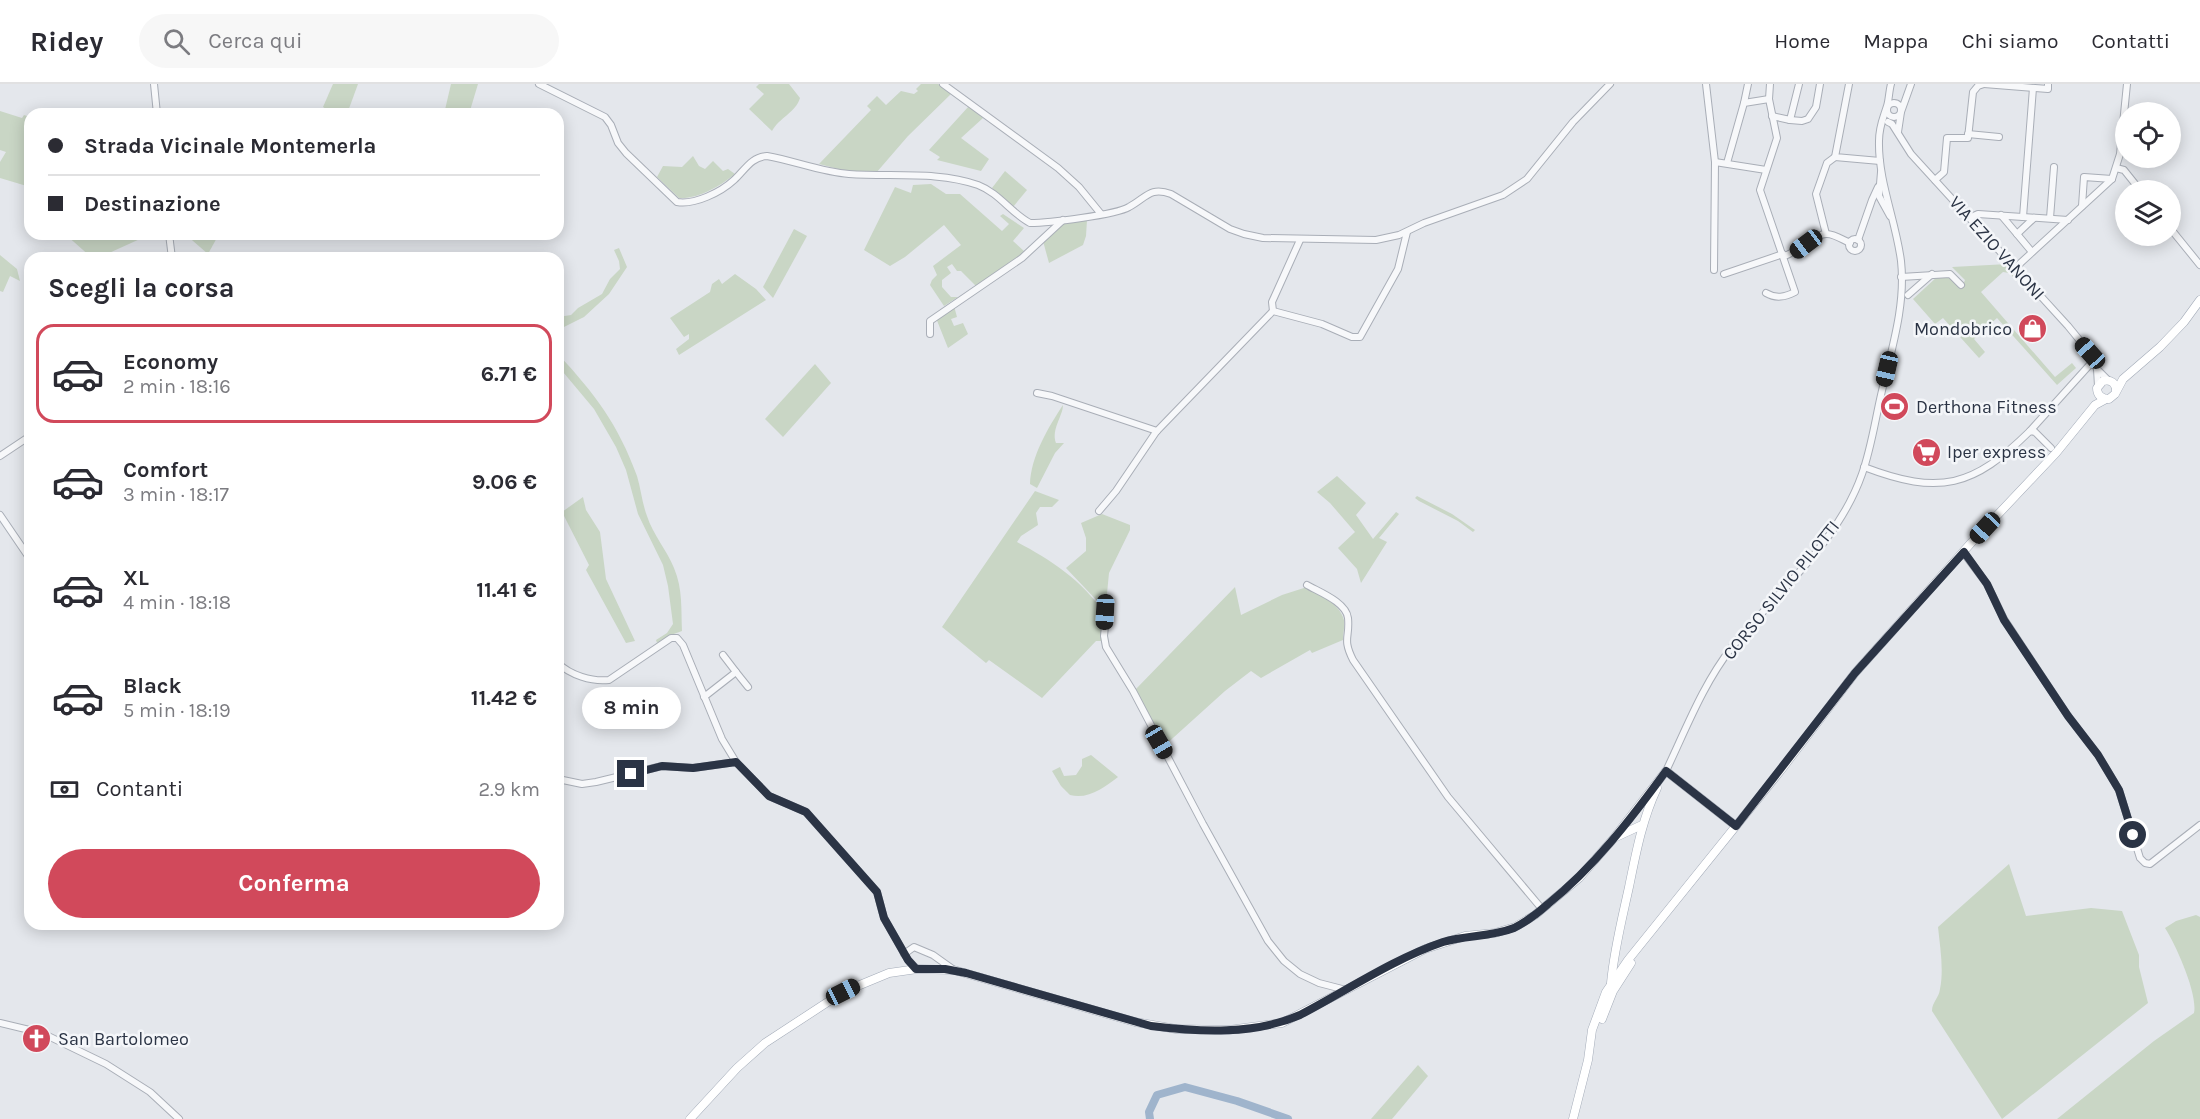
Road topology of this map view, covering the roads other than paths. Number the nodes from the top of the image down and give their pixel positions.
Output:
1 (154, 84) edge
2 (539, 84) edge
3 (943, 84) edge
4 (1610, 84) edge
5 (1706, 84) edge
6 (1748, 84) edge
7 (1770, 84) edge
8 (1799, 84) edge
9 (1820, 84) edge
10 (1849, 84) edge
11 (1891, 84) edge
12 (1911, 84) edge
13 (1984, 84) edge
14 (2048, 84) edge
15 (2127, 84) edge
16 (2033, 88) junction
17 (1769, 99) junction
18 (2125, 102) edge
19 (1744, 104) junction
20 (1887, 107) junction
21 (156, 108) edge
22 (1898, 114) junction
23 (1772, 116) junction
24 (1790, 120) junction
25 (1888, 122) junction
26 (1968, 134) junction
27 (1879, 135) junction
28 (1898, 135) junction
29 (1999, 137) dead end
30 (1835, 157) junction
31 (1880, 161) junction
32 (1715, 162) junction
33 (1727, 164) junction
34 (2054, 167) dead end
35 (2116, 168) joint
36 (1766, 170) junction
37 (1881, 170) junction
38 (2112, 178) junction
39 (1935, 180) junction
40 (2132, 180) edge
41 (1879, 189) junction
42 (1885, 196) junction
43 (1870, 204) junction
44 (2082, 207) junction
45 (1101, 214) junction
46 (2001, 216) junction
47 (2023, 217) junction
48 (1969, 218) junction
49 (2034, 218) junction
50 (2050, 219) junction
51 (1063, 220) junction
52 (2068, 220) junction
53 (1407, 232) junction
54 (1826, 234) junction
55 (2017, 234) junction
56 (1300, 240) junction
57 (1858, 240) junction
58 (2181, 242) edge
59 (1850, 243) junction
60 (2032, 252) junction
61 (1783, 255) junction
62 (2200, 265) edge
63 (2015, 268) junction
64 (1714, 270) dead end
65 (1724, 274) dead end
66 (1933, 274) junction
67 (1902, 277) junction
68 (1960, 285) dead end
69 (1766, 293) dead end
70 (1908, 295) dead end
71 (2200, 300) edge
72 (1273, 311) junction
73 (930, 334) dead end
74 (2094, 360) junction
75 (2097, 369) junction
76 (2128, 374) junction
77 (2109, 381) junction
78 (2097, 389) junction
79 (2116, 391) junction
80 (1037, 393) dead end
81 (2106, 399) junction
82 (2087, 415) junction
83 (2030, 430) junction
84 (1157, 431) junction
85 (24, 440) edge
86 (2051, 448) dead end
87 (0, 456) edge
88 (1864, 467) junction
89 (1099, 510) dead end
90 (0, 515) edge
91 (24, 550) edge
92 (1964, 552) junction
93 (1307, 585) dead end
94 (1107, 606) dead end
95 (723, 655) dead end
96 (564, 668) edge
97 (736, 672) junction
98 (748, 687) dead end
99 (704, 697) junction
100 (736, 762) junction
101 (1666, 771) junction
102 (564, 780) edge
103 (1628, 819) junction
104 (1643, 823) junction
105 (2200, 825) edge
106 (1736, 826) junction
107 (1614, 838) junction
108 (1637, 846) junction
109 (1542, 909) junction
110 (1659, 922) junction
111 (1617, 946) junction
112 (904, 954) junction
113 (1631, 956) junction
114 (916, 969) junction
115 (954, 970) junction
116 (1619, 971) junction
117 (1612, 987) junction
118 (1346, 990) junction
119 (0, 1023) edge
120 (179, 1119) edge
121 (690, 1119) edge
122 (1573, 1119) edge

1 - 21 street
2 - 51 street
3 - 45 street
4 - 53 street
5 - 32 street
6 - 19 street
7 - 17 street
8 - 24 street
9 - 24 street
10 - 30 street
11 - 20 street, CORSO SILVIO PILOTTI
12 - 22 street
13 - 16 street
13 - 26 street
14 - 16 street
15 - 18 street
16 - 47 street
17 - 19 street
17 - 23 street
19 - 33 street
20 - 22 street
20 - 22 street
20 - 27 street, CORSO SILVIO PILOTTI
22 - 25 street
22 - 28 street
23 - 24 street
23 - 36 street
25 - 27 street
25 - 28 street, VIA EZIO VANONI
26 - 29 street
26 - 39 street
27 - 31 street, CORSO SILVIO PILOTTI
28 - 39 street, VIA EZIO VANONI
30 - 31 street
30 - 54 street
31 - 37 street, CORSO SILVIO PILOTTI
32 - 33 street
32 - 64 street
33 - 36 street
34 - 50 street
35 - 38 street
35 - 40 street
36 - 61 street
37 - 41 street, CORSO SILVIO PILOTTI
37 - 42 street, CORSO SILVIO PILOTTI
38 - 44 street
38 - 44 street
39 - 48 street, VIA EZIO VANONI
41 - 42 street
41 - 43 street
42 - 43 street
42 - 67 street, CORSO SILVIO PILOTTI
43 - 57 street
44 - 52 street
45 - 51 street
45 - 56 street
46 - 47 street
46 - 48 street
46 - 55 street
47 - 49 street
48 - 63 street, VIA EZIO VANONI
49 - 50 street
49 - 55 street
50 - 52 street
51 - 73 street
52 - 60 street
53 - 56 street
53 - 72 street
54 - 59 street
54 - 61 street
55 - 60 street
56 - 72 street
57 - 59 street
57 - 59 street
58 - 62 street
60 - 63 street
61 - 65 street
61 - 69 street
63 - 74 street, VIA EZIO VANONI
66 - 67 street
66 - 68 street
66 - 70 street
67 - 88 street, CORSO SILVIO PILOTTI
71 - 76 main road
72 - 84 street
74 - 75 street, VIA EZIO VANONI
74 - 83 street
75 - 77 street
75 - 78 street
76 - 77 main road
76 - 79 main road
77 - 78 main road
77 - 79 main road
78 - 81 main road
78 - 82 main road
79 - 81 main road
80 - 84 street
81 - 82 main road
82 - 92 main road
83 - 86 street
83 - 88 street
84 - 89 street
85 - 87 street
88 - 101 street, CORSO SILVIO PILOTTI
90 - 91 street
92 - 105 street
92 - 106 main road
93 - 109 street
94 - 118 street
95 - 97 street
96 - 99 street
97 - 98 street
97 - 99 street
99 - 100 street
100 - 102 street
100 - 112 street
101 - 103 main road
101 - 104 main road, CORSO SILVIO PILOTTI
101 - 106 main road
103 - 104 main road
103 - 107 main road
104 - 107 main road
104 - 108 main road, CORSO SILVIO PILOTTI
106 - 110 main road
107 - 108 main road
107 - 109 main road
108 - 111 main road, CORSO SILVIO PILOTTI
109 - 118 main road
110 - 113 main road
110 - 117 main road
111 - 113 main road
111 - 116 main road, CORSO SILVIO PILOTTI
111 - 117 main road, CORSO SILVIO PILOTTI
112 - 114 street
112 - 115 street
113 - 116 main road
114 - 115 main road
114 - 121 main road
115 - 118 main road
116 - 117 main road, CORSO SILVIO PILOTTI
117 - 122 main road
119 - 120 street

